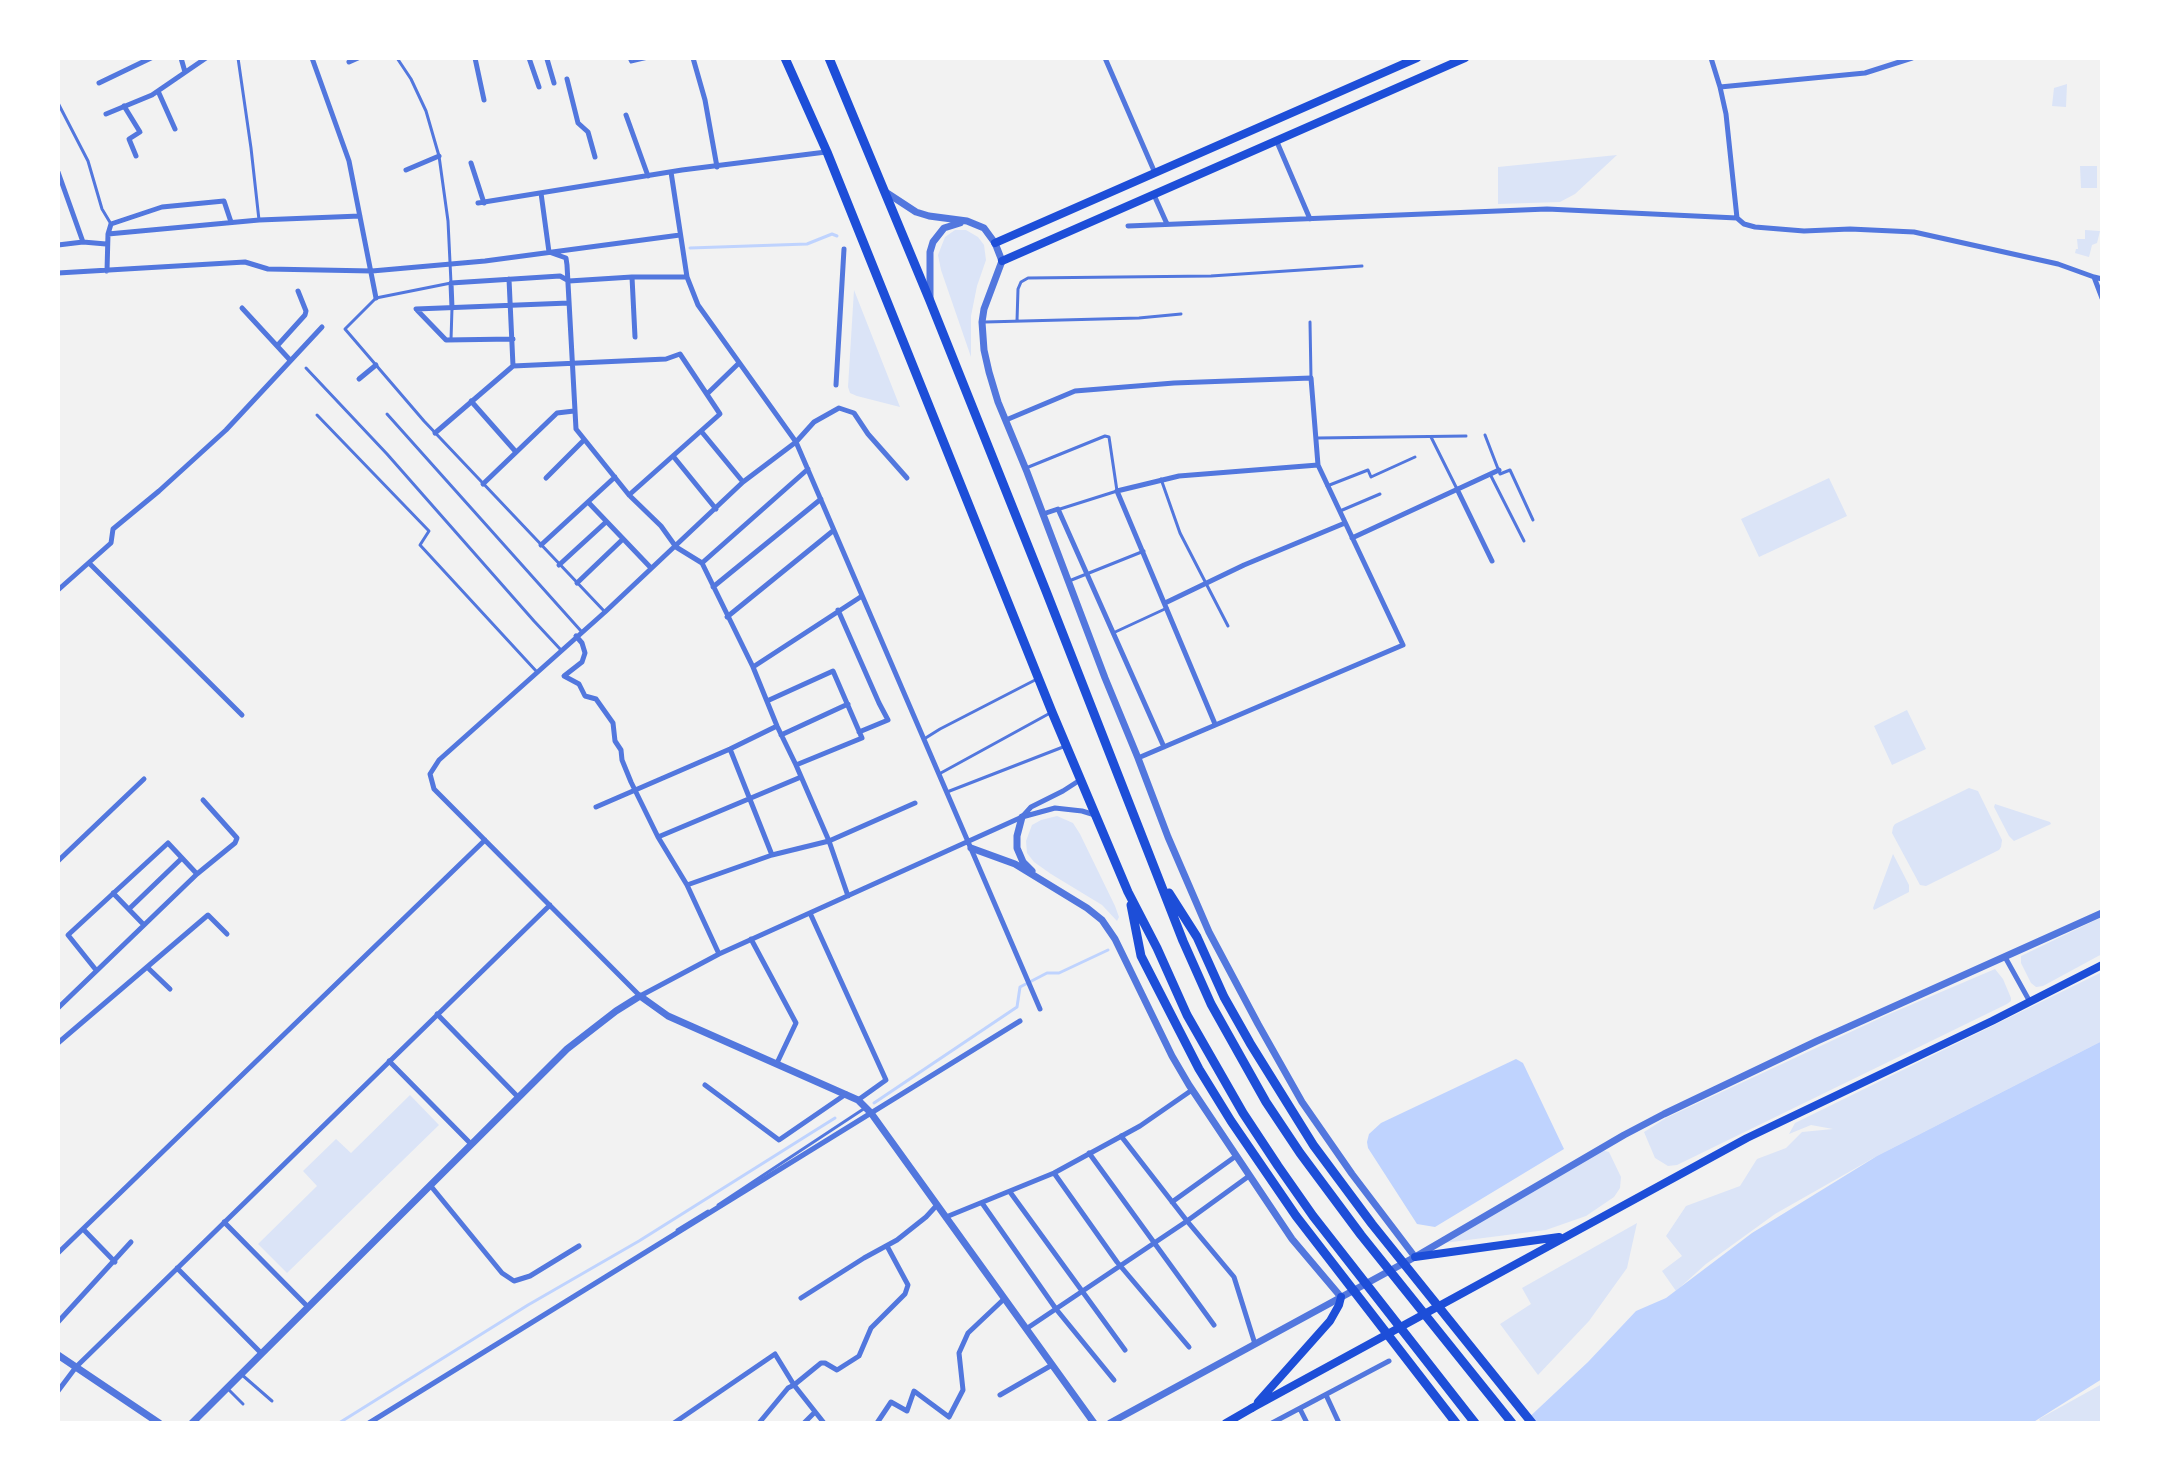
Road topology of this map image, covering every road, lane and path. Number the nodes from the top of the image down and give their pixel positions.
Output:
1 (151, 58) edge
2 (181, 58) edge
3 (206, 58) edge
4 (238, 58) edge
5 (312, 58) edge
6 (358, 58) edge
7 (397, 58) edge
8 (475, 58) edge
9 (529, 58) edge
10 (648, 58) edge
11 (693, 58) edge
12 (785, 58) edge
13 (829, 58) edge
14 (1105, 58) edge
15 (1417, 58) edge
16 (1465, 58) edge
17 (1711, 58) edge
18 (1912, 58) edge
19 (547, 59) edge
20 (140, 60) edge
21 (630, 60) edge
22 (349, 62) dead end
23 (185, 72) junction
24 (567, 79) dead end
25 (99, 83) dead end
26 (554, 83) dead end
27 (539, 87) dead end
28 (1720, 87) junction
29 (158, 91) junction
30 (484, 100) dead end
31 (58, 103) edge
32 (124, 106) junction
33 (106, 114) dead end
34 (626, 115) dead end
35 (175, 129) dead end
36 (1276, 141) junction
37 (827, 152) junction
38 (136, 156) dead end
39 (439, 156) junction
40 (595, 157) dead end
41 (471, 163) dead end
42 (717, 167) junction
43 (406, 170) dead end
44 (58, 172) edge
45 (671, 172) junction
46 (1155, 173) junction
47 (648, 176) junction
48 (541, 193) junction
49 (886, 193) junction
50 (1154, 194) junction
51 (360, 216) junction
52 (1737, 218) junction
53 (1310, 219) junction
54 (259, 220) junction
55 (967, 221) junction
56 (231, 222) junction
57 (111, 224) junction
58 (1167, 224) junction
59 (1128, 226) dead end
60 (108, 234) junction
61 (680, 235) junction
62 (83, 242) junction
63 (995, 243) junction
64 (106, 244) junction
65 (58, 245) edge
66 (844, 249) dead end
67 (549, 252) junction
68 (1002, 261) junction
69 (450, 263) junction
70 (1362, 266) dead end
71 (107, 271) junction
72 (372, 271) junction
73 (58, 273) edge
74 (632, 277) junction
75 (687, 277) junction
76 (2094, 277) junction
77 (509, 279) junction
78 (2102, 279) edge
79 (569, 281) junction
80 (451, 283) junction
81 (298, 291) dead end
82 (376, 298) junction
83 (2102, 298) edge
84 (930, 301) junction
85 (569, 303) junction
86 (510, 306) junction
87 (242, 308) dead end
88 (452, 308) junction
89 (1181, 314) dead end
90 (1017, 321) junction
91 (982, 322) junction
92 (1310, 322) dead end
93 (322, 327) dead end
94 (635, 337) dead end
95 (513, 339) junction
96 (451, 340) junction
97 (277, 346) junction
98 (290, 360) junction
99 (571, 363) junction
100 (739, 363) junction
101 (376, 365) junction
102 (513, 366) junction
103 (306, 368) dead end
104 (1311, 378) junction
105 (359, 379) dead end
106 (836, 385) dead end
107 (707, 394) junction
108 (471, 401) junction
109 (574, 411) junction
110 (387, 414) dead end
111 (317, 415) dead end
112 (1006, 420) junction
113 (701, 431) junction
114 (435, 433) junction
115 (1485, 435) dead end
116 (1466, 436) dead end
117 (1431, 437) junction
118 (1316, 438) junction
119 (584, 440) junction
120 (796, 442) junction
121 (516, 452) junction
122 (673, 456) junction
123 (1415, 457) dead end
124 (1318, 465) junction
125 (1026, 468) junction
126 (808, 469) junction
127 (1499, 470) junction
128 (1490, 474) junction
129 (615, 477) junction
130 (546, 478) dead end
131 (907, 478) dead end
132 (1161, 479) junction
133 (743, 482) junction
134 (483, 484) junction
135 (1327, 486) junction
136 (1457, 489) junction
137 (1117, 491) junction
138 (1380, 494) dead end
139 (629, 495) junction
140 (821, 499) junction
141 (588, 502) junction
142 (716, 509) junction
143 (1058, 509) junction
144 (1339, 511) junction
145 (1043, 514) junction
146 (1533, 520) dead end
147 (606, 522) junction
148 (1345, 523) junction
149 (834, 530) junction
150 (1352, 538) junction
151 (623, 539) junction
152 (1524, 541) dead end
153 (541, 545) junction
154 (676, 547) junction
155 (1144, 551) junction
156 (1492, 561) dead end
157 (89, 563) junction
158 (702, 563) junction
159 (559, 565) junction
160 (651, 568) junction
161 (1087, 574) junction
162 (1068, 582) junction
163 (577, 583) junction
164 (1205, 583) junction
165 (713, 587) junction
166 (58, 590) edge
167 (862, 596) junction
168 (1166, 605) junction
169 (838, 610) junction
170 (605, 612) junction
171 (727, 617) junction
172 (1228, 626) dead end
173 (1113, 633) junction
174 (579, 634) junction
175 (561, 650) junction
176 (753, 667) junction
177 (537, 672) junction
178 (1039, 679) junction
179 (767, 701) junction
180 (848, 704) junction
181 (1052, 712) junction
182 (242, 715) dead end
183 (1215, 724) junction
184 (777, 726) junction
185 (781, 735) junction
186 (861, 735) junction
187 (924, 739) junction
188 (1067, 745) junction
189 (1164, 747) junction
190 (730, 749) junction
191 (1138, 758) junction
192 (796, 765) junction
193 (939, 774) junction
194 (801, 777) junction
195 (144, 779) dead end
196 (1081, 780) junction
197 (635, 790) junction
198 (947, 792) junction
199 (750, 799) junction
200 (203, 800) dead end
201 (915, 803) dead end
202 (596, 807) dead end
203 (1096, 815) junction
204 (1022, 817) junction
205 (658, 837) junction
206 (485, 840) junction
207 (829, 841) junction
208 (970, 845) junction
209 (772, 855) junction
210 (182, 858) junction
211 (58, 861) edge
212 (197, 874) junction
213 (1158, 876) junction
214 (687, 885) junction
215 (1059, 892) junction
216 (1128, 892) junction
217 (113, 893) junction
218 (848, 896) junction
219 (550, 905) junction
220 (129, 909) junction
221 (810, 913) junction
222 (2102, 913) edge
223 (144, 925) junction
224 (227, 934) dead end
225 (751, 939) junction
226 (719, 954) junction
227 (2005, 956) junction
228 (2102, 965) edge
229 (147, 967) junction
230 (96, 970) junction
231 (170, 989) dead end
232 (640, 996) junction
233 (2030, 1002) junction
234 (58, 1008) edge
235 (1040, 1009) dead end
236 (437, 1014) junction
237 (1020, 1021) dead end
238 (58, 1043) edge
239 (389, 1061) junction
240 (777, 1063) junction
241 (705, 1085) dead end
242 (1192, 1090) junction
243 (847, 1094) junction
244 (518, 1097) junction
245 (858, 1100) junction
246 (868, 1110) junction
247 (1121, 1136) junction
248 (471, 1144) junction
249 (1089, 1153) junction
250 (1236, 1156) junction
251 (1054, 1173) junction
252 (1249, 1176) junction
253 (430, 1185) junction
254 (1010, 1192) junction
255 (1172, 1202) junction
256 (982, 1203) junction
257 (937, 1205) junction
258 (946, 1217) junction
259 (1187, 1221) junction
260 (224, 1222) junction
261 (83, 1229) junction
262 (677, 1230) dead end
263 (1564, 1237) junction
264 (131, 1242) dead end
265 (1154, 1242) junction
266 (579, 1246) dead end
267 (887, 1246) junction
268 (58, 1253) edge
269 (1415, 1257) junction
270 (115, 1262) junction
271 (1120, 1266) junction
272 (177, 1268) junction
273 (1082, 1291) junction
274 (1341, 1297) junction
275 (801, 1298) dead end
276 (1004, 1299) junction
277 (308, 1307) junction
278 (1056, 1309) junction
279 (58, 1322) edge
280 (1214, 1325) dead end
281 (1026, 1329) junction
282 (1255, 1344) junction
283 (1189, 1347) dead end
284 (1125, 1350) dead end
285 (262, 1354) junction
286 (58, 1355) edge
287 (1389, 1361) dead end
288 (1052, 1365) junction
289 (76, 1367) junction
290 (241, 1374) junction
291 (1114, 1380) dead end
292 (794, 1385) junction
293 (227, 1388) junction
294 (58, 1391) edge
295 (1000, 1395) dead end
296 (1326, 1395) junction
297 (272, 1401) dead end
298 (243, 1404) dead end
299 (1252, 1408) junction
300 (1300, 1409) junction
301 (815, 1412) junction
302 (159, 1423) edge
303 (192, 1423) edge
304 (369, 1423) edge
305 (674, 1423) edge
306 (759, 1423) edge
307 (804, 1423) edge
308 (824, 1423) edge
309 (877, 1423) edge
310 (1094, 1423) edge
311 (1110, 1423) edge
312 (1226, 1423) edge
313 (1272, 1423) edge
314 (1307, 1423) edge
315 (1339, 1423) edge
316 (1456, 1423) edge
317 (1475, 1423) edge
318 (1512, 1423) edge
319 (1532, 1423) edge

1 - 20 street
2 - 23 street
3 - 23 street
4 - 54 lane
5 - 51 street
6 - 22 street
7 - 39 lane
8 - 30 street
9 - 27 street
10 - 21 lane
11 - 42 street
12 - 37 highway
13 - 49 highway
14 - 46 street
15 - 46 main road
16 - 36 main road
17 - 28 street
18 - 28 street
19 - 26 street
20 - 25 street
23 - 29 street
24 - 40 street
28 - 52 street
29 - 32 street
29 - 35 street
31 - 57 lane
32 - 33 street
32 - 38 street
34 - 47 street
36 - 50 main road
36 - 53 street
37 - 42 street
37 - 178 highway
39 - 43 street
39 - 69 lane
41 - 48 street
42 - 45 street
44 - 62 street
45 - 47 street
45 - 61 street
46 - 50 main road
46 - 63 main road
47 - 48 street
48 - 67 street
49 - 55 street
49 - 84 highway
50 - 58 street
50 - 68 main road
51 - 54 street
51 - 72 street
52 - 53 street
52 - 76 street
53 - 58 street
54 - 56 street
55 - 63 street
55 - 84 street
56 - 57 street
56 - 60 street
57 - 60 street
58 - 59 street
60 - 64 street
61 - 67 street
61 - 75 street
62 - 64 street
62 - 65 street
63 - 68 street
64 - 71 street
66 - 106 street
67 - 69 street
67 - 79 street
68 - 91 street
69 - 72 street
69 - 80 lane
70 - 90 lane
71 - 72 street
71 - 73 street
72 - 82 street
74 - 75 street
74 - 79 street
74 - 94 street
75 - 100 street
76 - 78 street
76 - 83 street
77 - 79 street
77 - 80 street
77 - 86 street
79 - 85 street
80 - 82 lane
80 - 88 street
81 - 97 street
82 - 101 lane
84 - 213 highway
85 - 86 street
85 - 99 street
86 - 88 street
86 - 95 street
87 - 97 street
88 - 96 lane
88 - 96 street
89 - 90 lane
90 - 91 lane
91 - 112 street
92 - 104 lane
93 - 98 street
95 - 96 street
95 - 102 street
97 - 98 street
98 - 157 street
99 - 102 street
99 - 107 street
99 - 109 street
100 - 107 street
100 - 120 street
101 - 105 street
101 - 114 lane
102 - 108 street
103 - 175 lane
104 - 112 street
104 - 118 street
107 - 113 street
108 - 114 street
108 - 121 street
109 - 119 street
109 - 121 street
110 - 174 lane
111 - 177 lane
112 - 125 street
113 - 122 street
113 - 133 street
114 - 134 lane
115 - 127 lane
116 - 117 lane
117 - 118 lane
117 - 136 lane
118 - 124 street
119 - 129 street
119 - 130 street
120 - 126 street
120 - 131 street
120 - 133 street
121 - 134 street
122 - 139 street
122 - 142 street
123 - 135 lane
124 - 132 street
124 - 135 street
125 - 137 lane
125 - 145 street
126 - 140 street
126 - 158 street
127 - 128 street
127 - 146 lane
128 - 136 street
128 - 152 lane
129 - 139 street
129 - 141 street
132 - 137 street
132 - 164 lane
133 - 142 street
134 - 153 lane
135 - 144 street
136 - 150 street
136 - 156 street
137 - 143 lane
137 - 155 street
138 - 144 lane
139 - 154 street
140 - 149 street
140 - 165 street
141 - 147 street
141 - 153 street
142 - 154 street
143 - 145 street
143 - 161 street
144 - 148 street
145 - 162 street
147 - 151 street
147 - 159 street
148 - 150 street
148 - 164 street
149 - 167 street
149 - 171 street
150 - 183 street
151 - 160 street
151 - 163 street
153 - 159 lane
154 - 158 street
154 - 160 street
155 - 161 lane
155 - 168 street
157 - 166 street
157 - 182 street
158 - 165 street
159 - 163 lane
160 - 170 street
161 - 162 lane
161 - 173 street
162 - 191 street
163 - 170 lane
164 - 168 street
164 - 172 lane
165 - 171 street
167 - 169 street
167 - 187 street
168 - 173 lane
168 - 183 street
169 - 176 street
169 - 186 street
170 - 174 street
171 - 176 street
173 - 189 street
174 - 175 street
174 - 197 street
175 - 177 street
176 - 179 street
177 - 206 street
178 - 181 highway
178 - 187 lane
179 - 180 street
179 - 184 street
180 - 185 street
180 - 186 street
181 - 188 highway
181 - 193 lane
183 - 189 street
184 - 185 street
184 - 190 street
185 - 192 street
186 - 192 street
187 - 193 street
188 - 196 highway
188 - 198 lane
189 - 191 street
190 - 197 street
190 - 199 street
191 - 269 street
192 - 194 street
193 - 198 street
194 - 199 street
194 - 207 street
195 - 211 street
196 - 203 highway
196 - 204 street
197 - 202 street
197 - 205 street
198 - 208 street
199 - 205 street
199 - 209 street
200 - 212 street
201 - 207 street
203 - 204 street
203 - 216 highway
204 - 208 street
204 - 215 street
205 - 214 street
206 - 219 street
206 - 261 street
207 - 209 street
207 - 218 street
208 - 215 street
208 - 218 street
208 - 235 street
209 - 214 street
210 - 212 street
210 - 217 street
210 - 220 street
212 - 223 street
213 - 318 highway
213 - 319 highway
214 - 226 street
215 - 242 street
216 - 316 highway
216 - 317 highway
217 - 220 street
217 - 230 street
218 - 221 street
219 - 232 street
219 - 236 street
220 - 223 street
221 - 225 street
221 - 245 street
222 - 227 street
223 - 230 street
224 - 229 street
225 - 226 street
225 - 240 street
226 - 232 street
227 - 233 street
227 - 269 street
228 - 233 main road
229 - 231 street
229 - 238 street
230 - 234 street
232 - 240 street
232 - 244 street
233 - 263 main road
236 - 239 street
236 - 244 street
237 - 246 street
239 - 248 street
239 - 260 street
240 - 243 street
241 - 243 street
242 - 247 street
242 - 250 street
243 - 245 street
244 - 248 street
245 - 246 street
246 - 257 street
246 - 262 lane
246 - 304 street
247 - 249 street
247 - 255 street
248 - 253 street
249 - 251 street
249 - 265 street
250 - 252 street
250 - 255 street
251 - 254 street
251 - 271 street
252 - 259 street
252 - 274 street
253 - 266 street
253 - 277 street
254 - 256 street
254 - 273 street
255 - 259 street
256 - 258 street
256 - 278 street
257 - 258 street
257 - 267 street
258 - 276 street
259 - 265 street
259 - 282 street
260 - 272 street
260 - 277 street
261 - 268 street
261 - 270 street
263 - 269 main road
263 - 299 main road
264 - 270 street
265 - 271 street
265 - 280 street
267 - 275 street
267 - 292 street
269 - 274 street
270 - 279 street
271 - 273 street
271 - 283 street
272 - 285 street
272 - 289 street
273 - 278 street
273 - 284 street
274 - 282 street
274 - 299 main road
276 - 281 street
276 - 309 street
277 - 285 street
278 - 281 street
278 - 291 street
281 - 288 street
282 - 311 street
285 - 290 street
286 - 289 street
287 - 296 street
288 - 295 street
288 - 310 street
289 - 294 street
289 - 302 street
290 - 293 street
290 - 297 lane
292 - 301 street
292 - 305 street
292 - 306 street
293 - 298 lane
293 - 303 street
296 - 300 street
296 - 315 street
299 - 312 main road
300 - 313 street
300 - 314 street
301 - 307 street
301 - 308 street

